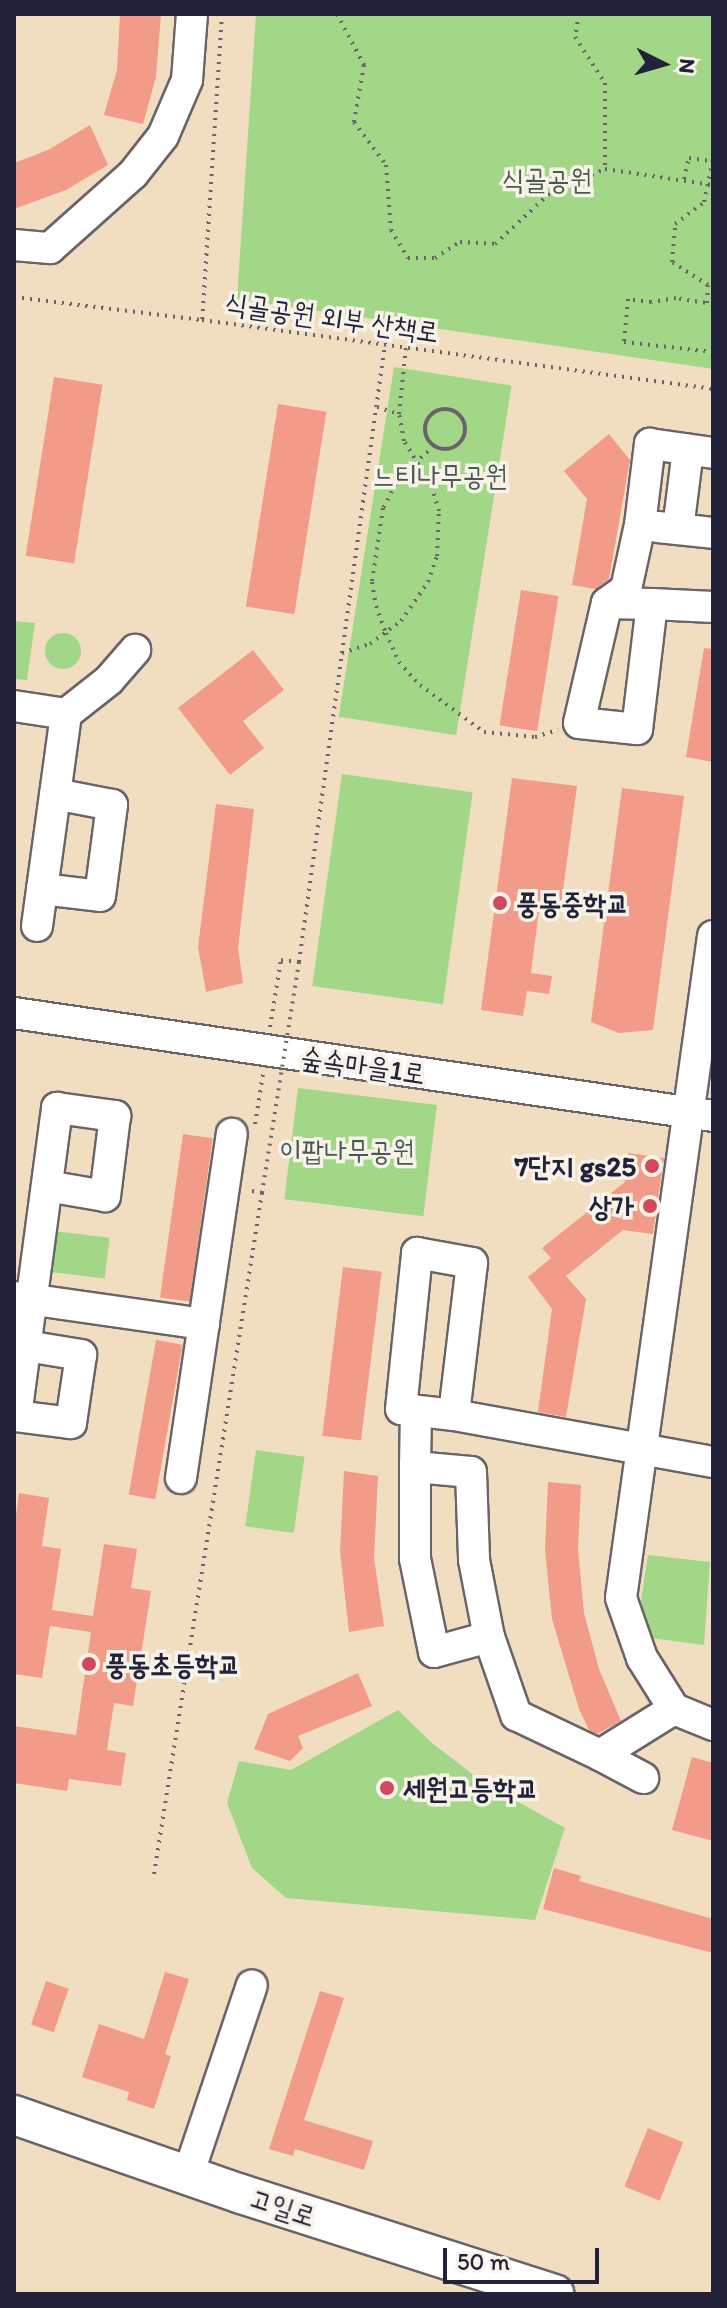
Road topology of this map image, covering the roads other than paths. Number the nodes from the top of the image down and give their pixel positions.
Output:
1 (192, 14) edge
2 (14, 245) edge
3 (701, 452) edge
4 (640, 525) junction
5 (678, 529) junction
6 (713, 533) edge
7 (607, 603) junction
8 (652, 604) junction
9 (713, 607) edge
10 (135, 650) dead end
11 (14, 706) edge
12 (66, 714) junction
13 (55, 794) junction
14 (42, 889) junction
15 (37, 926) dead end
16 (713, 936) edge
17 (14, 1013) edge
18 (700, 1115) edge
19 (232, 1134) dead end
20 (47, 1186) dead end
21 (23, 1298) edge
22 (204, 1324) junction
23 (26, 1346) dead end
24 (416, 1411) junction
25 (454, 1415) junction
26 (640, 1450) junction
27 (713, 1462) edge
28 (415, 1467) junction
29 (181, 1478) dead end
30 (489, 1637) junction
31 (674, 1709) junction
32 (713, 1725) edge
33 (600, 1755) junction
34 (643, 1778) dead end
35 (252, 1985) dead end
36 (14, 2115) edge
37 (188, 2175) junction
38 (554, 2294) edge

1 - 2 street
3 - 4 street
3 - 5 street
4 - 5 street
4 - 7 street
5 - 6 street
7 - 8 street
7 - 8 street
8 - 9 street
10 - 12 street
11 - 12 street
12 - 13 street
13 - 14 street
13 - 14 street
14 - 15 street
16 - 18 street
17 - 18 street, 숲속마을1로
18 - 26 street
19 - 22 street
20 - 21 street
21 - 22 street
21 - 23 street
22 - 29 street
24 - 25 street
24 - 25 street
24 - 28 street
25 - 26 street
26 - 27 street
26 - 31 street
28 - 30 street
28 - 30 street
30 - 33 street
31 - 32 street
31 - 33 street
33 - 34 street
35 - 37 street
36 - 37 main road, 고일로
37 - 38 main road, 고일로

